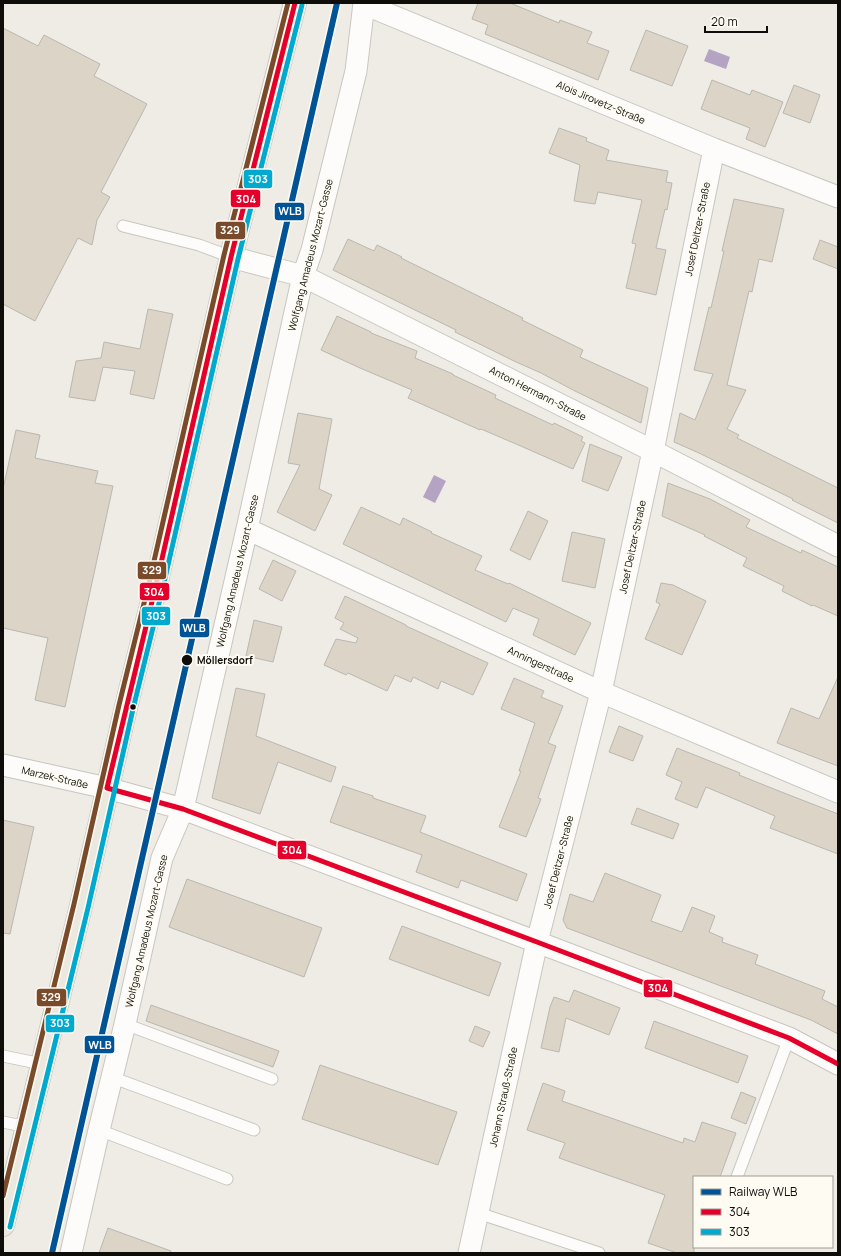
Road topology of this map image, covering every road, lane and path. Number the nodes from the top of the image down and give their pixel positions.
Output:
1 (295, 3) edge
2 (364, 3) edge
3 (714, 149) junction
4 (838, 197) edge
5 (123, 226) dead end
6 (231, 257) junction
7 (303, 276) junction
8 (653, 451) junction
9 (248, 529) junction
10 (838, 546) edge
11 (601, 692) junction
12 (3, 765) edge
13 (107, 788) junction
14 (838, 792) edge
15 (183, 809) junction
16 (537, 942) junction
17 (125, 1024) junction
18 (789, 1038) junction
19 (3, 1056) edge
20 (42, 1064) junction
21 (838, 1064) edge
22 (111, 1077) junction
23 (272, 1079) dead end
24 (3, 1122) edge
25 (27, 1127) junction
26 (99, 1130) junction
27 (254, 1130) dead end
28 (737, 1176) edge
29 (227, 1179) dead end
30 (478, 1213) junction
31 (3, 1225) edge
32 (71, 1253) edge
33 (469, 1253) edge
34 (599, 1253) edge

1 - 6 main road
2 - 3 street, Alois Jirovetz-Straße
2 - 7 street, Wolfgang Amadeus Mozart-Gasse
3 - 4 street, Alois Jirovetz-Straße
3 - 8 street, Josef Deitzer-Straße
5 - 6 lane
6 - 7 street, Anton Hermann-Straße
6 - 13 main road
7 - 8 street, Anton Hermann-Straße
7 - 9 street, Wolfgang Amadeus Mozart-Gasse
8 - 10 street, Anton Hermann-Straße
8 - 11 street, Josef Deitzer-Straße
9 - 11 street, Anningerstraße
9 - 15 street, Wolfgang Amadeus Mozart-Gasse
11 - 14 street, Anningerstraße
11 - 16 street, Josef Deitzer-Straße
12 - 13 street, Marzek-Straße
13 - 15 street, Marzek-Straße
13 - 20 main road
15 - 16 street, Marzek-Straße
15 - 17 street, Wolfgang Amadeus Mozart-Gasse
16 - 18 street, Marzek-Straße
16 - 30 street, Johann Strauß-Straße
17 - 22 street, Wolfgang Amadeus Mozart-Gasse
17 - 23 lane
18 - 21 street, Marzek-Straße
18 - 28 lane
19 - 20 lane
20 - 25 main road
22 - 26 street, Wolfgang Amadeus Mozart-Gasse
22 - 27 lane
24 - 25 lane
25 - 31 main road
26 - 29 lane
26 - 32 street, Wolfgang Amadeus Mozart-Gasse
30 - 33 street, Johann Strauß-Straße
30 - 34 lane

